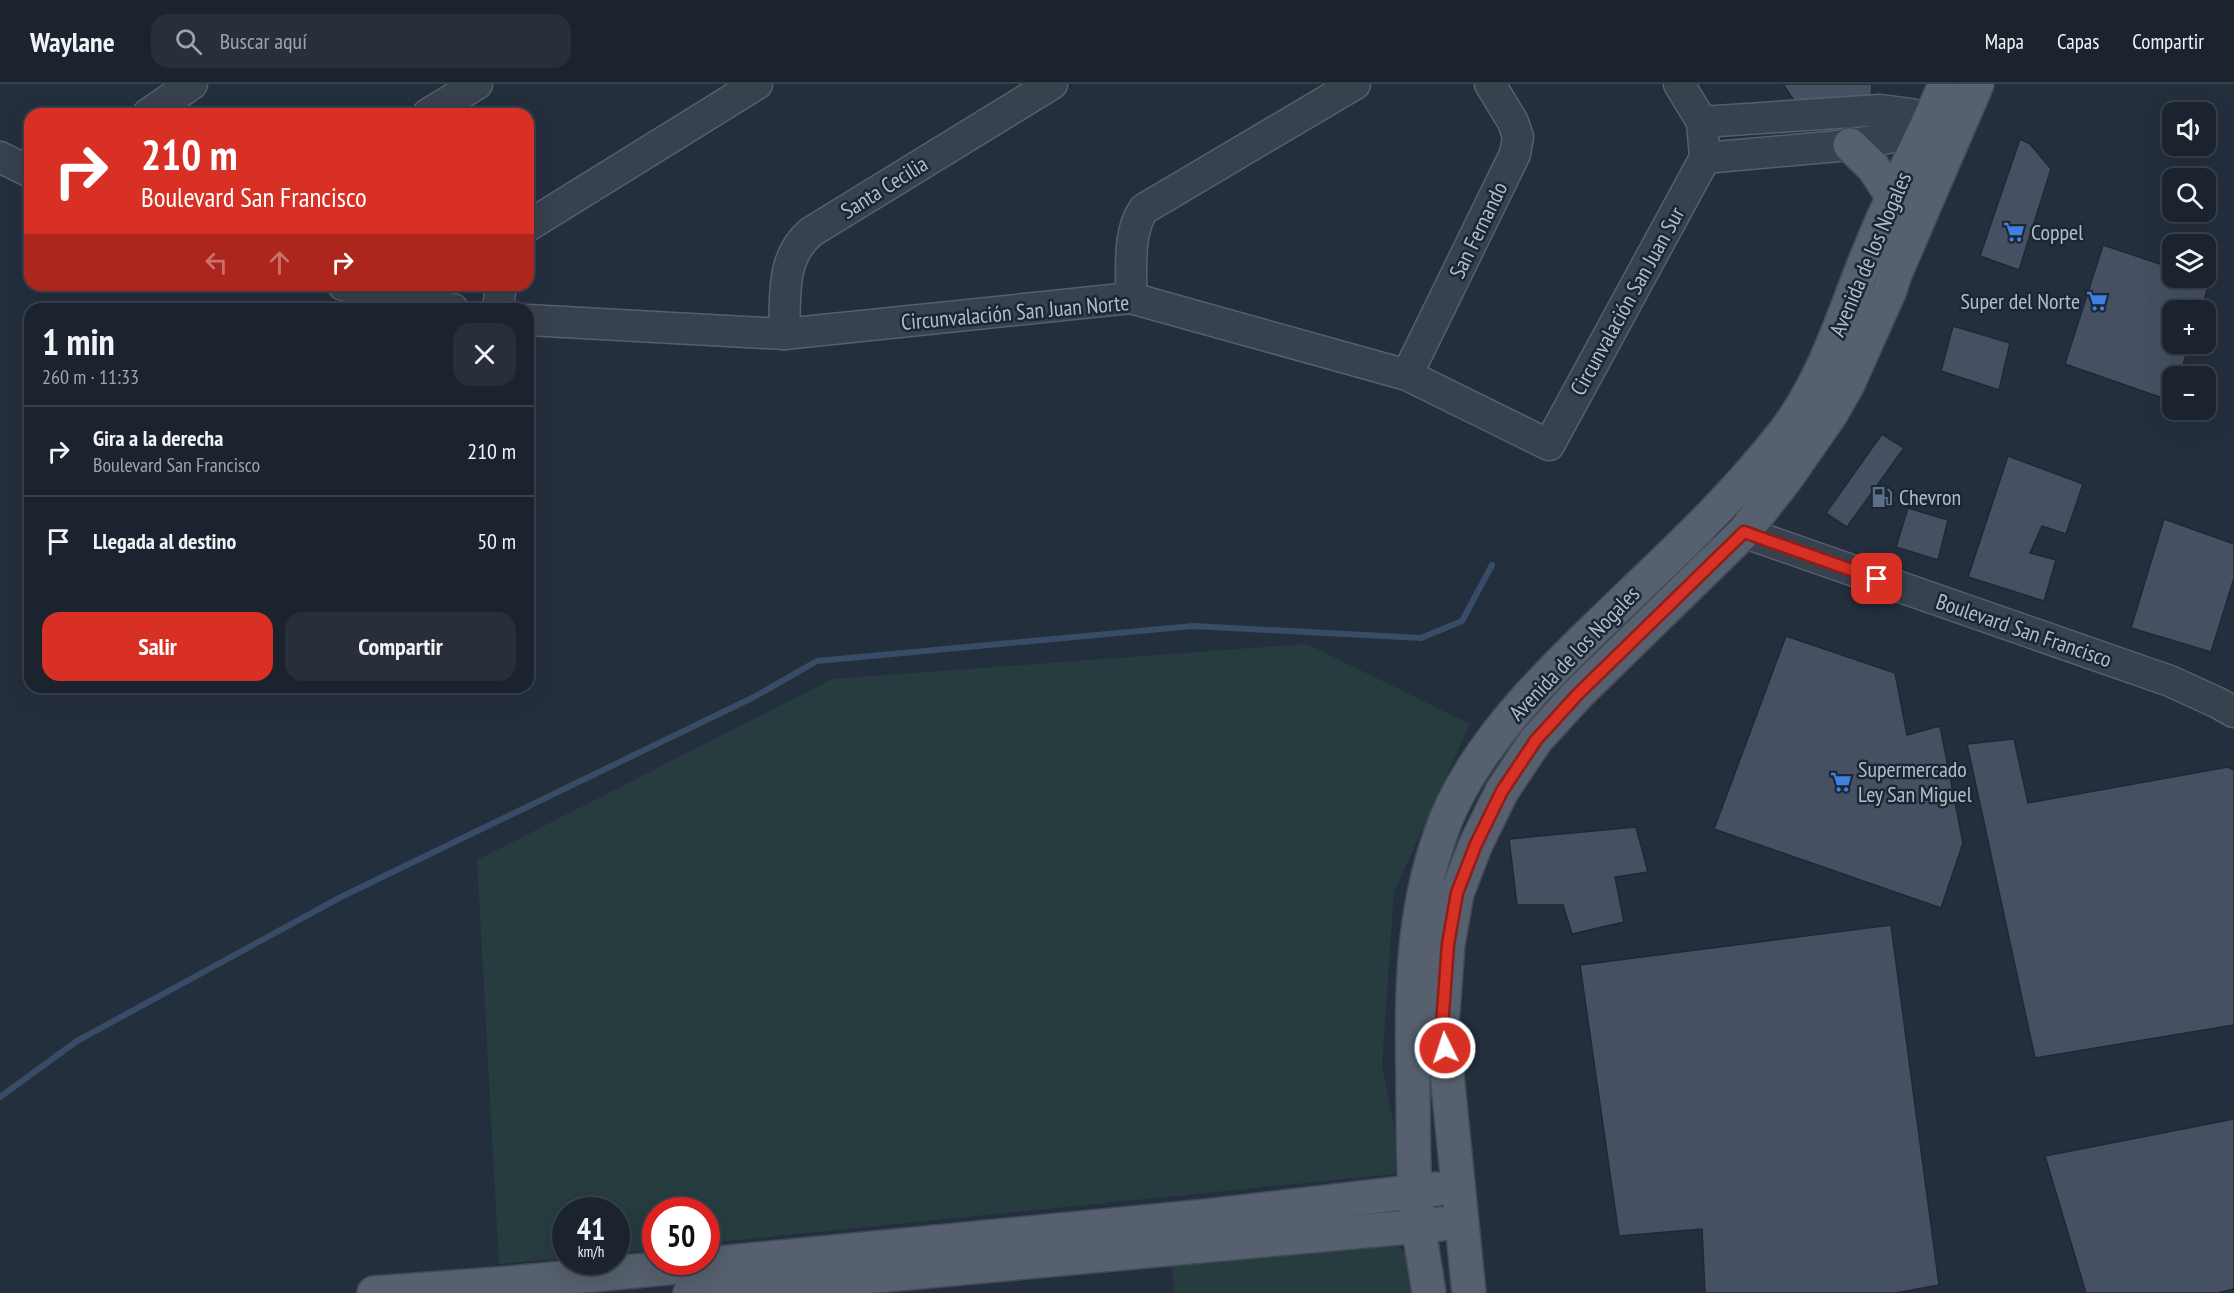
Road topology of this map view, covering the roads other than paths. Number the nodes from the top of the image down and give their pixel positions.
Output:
1 (192, 84) edge
2 (477, 84) edge
3 (757, 84) edge
4 (1052, 84) edge
5 (1356, 84) edge
6 (1490, 84) edge
7 (1679, 84) edge
8 (1945, 84) edge
9 (1976, 84) edge
10 (157, 108) edge
11 (438, 108) edge
12 (1702, 122) junction
13 (1929, 123) junction
14 (1850, 145) junction
15 (0, 158) edge
16 (1705, 158) junction
17 (24, 169) edge
18 (1941, 169) junction
19 (1892, 196) junction
20 (534, 222) edge
21 (371, 291) edge
22 (1131, 298) junction
23 (426, 303) edge
24 (534, 320) edge
25 (784, 334) junction
26 (1407, 375) junction
27 (1549, 445) joint
28 (1708, 520) junction
29 (1744, 532) junction
30 (2234, 712) edge
31 (1460, 1186) junction
32 (1415, 1191) junction
33 (1463, 1221) junction
34 (1419, 1227) junction
35 (1209, 1231) junction
36 (511, 1288) edge
37 (374, 1293) edge
38 (690, 1293) edge
39 (1429, 1293) edge
40 (1469, 1293) edge

1 - 10 street
2 - 11 street
3 - 20 street
4 - 25 street, Santa Cecilia
5 - 22 street
6 - 26 street, San Fernando
7 - 12 street
8 - 13 main road, Avenida de los Nogales
9 - 13 main road
9 - 18 main road, Avenida de los Nogales
12 - 13 street
12 - 16 street
13 - 14 street
13 - 18 main road
13 - 19 main road, Avenida de los Nogales
14 - 16 street
14 - 19 main road
15 - 17 street
16 - 27 street, Circunvalación San Juan Sur
18 - 29 main road, Avenida de los Nogales
19 - 28 main road, Avenida de los Nogales
21 - 23 street
22 - 25 street, Circunvalación San Juan Norte
22 - 26 street, Circunvalación San Juan Norte
24 - 25 street, Circunvalación San Juan Norte
26 - 27 street, Circunvalación San Juan Norte
28 - 29 street, Boulevard San Francisco
28 - 32 main road, Avenida de los Nogales
29 - 30 street, Boulevard San Francisco
29 - 31 main road, Avenida de los Nogales
31 - 32 main road
31 - 33 main road, Avenida de los Nogales
32 - 34 main road, Avenida de los Nogales
32 - 35 main road
33 - 34 main road
33 - 40 main road, Avenida de los Nogales
34 - 35 main road
34 - 39 main road, Avenida de los Nogales
35 - 36 main road
35 - 38 main road
36 - 37 main road

